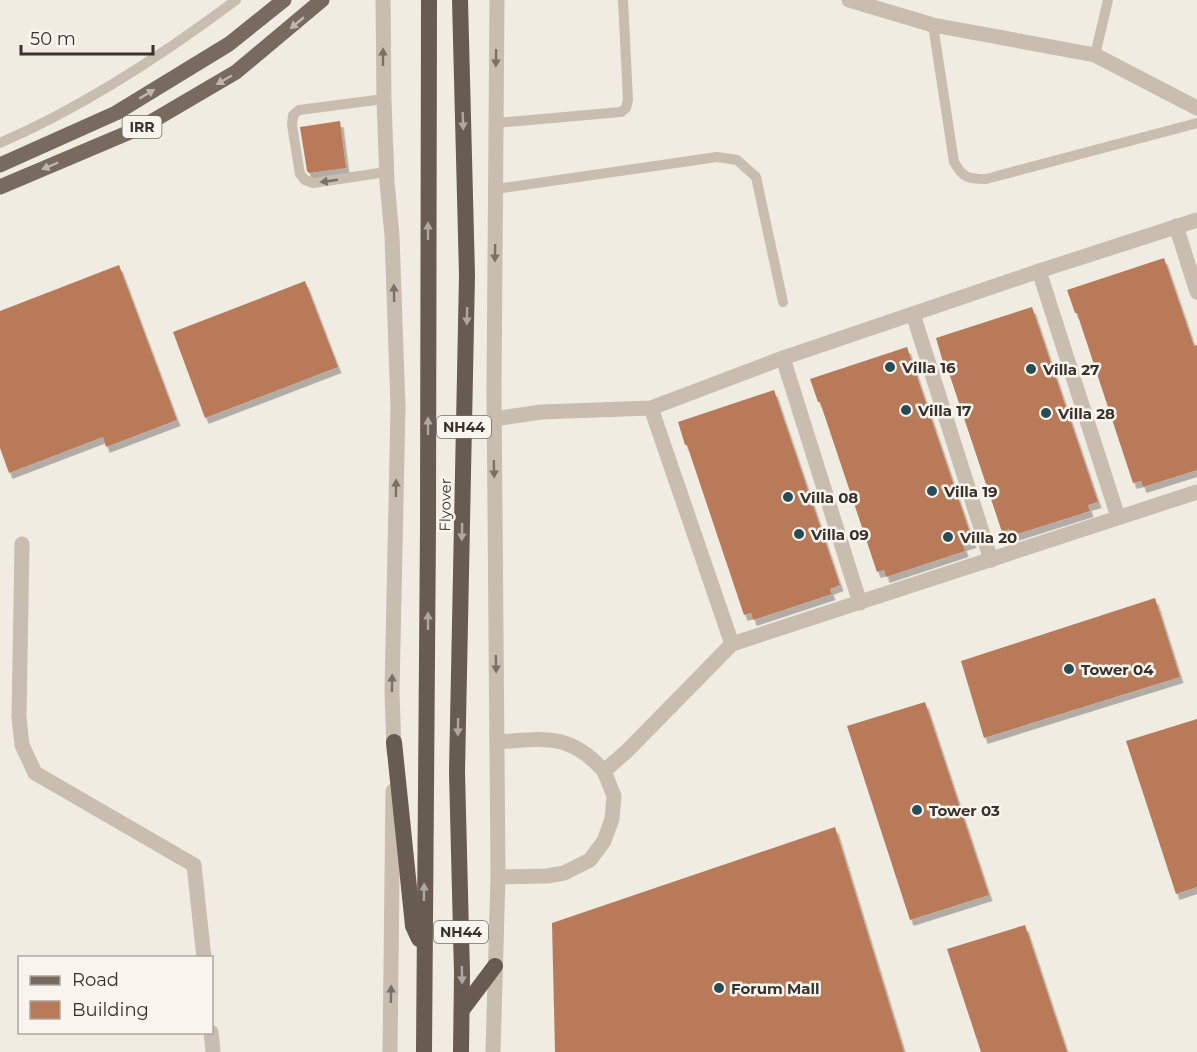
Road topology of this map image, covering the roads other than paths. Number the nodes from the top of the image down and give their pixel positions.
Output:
1 (284, 0) edge
2 (322, 0) edge
3 (383, 0) edge
4 (429, 0) edge
5 (460, 0) edge
6 (497, 0) edge
7 (623, 0) edge
8 (849, 0) edge
9 (1108, 0) edge
10 (231, 1) edge
11 (933, 25) junction
12 (1095, 55) junction
13 (384, 99) junction
14 (1197, 108) edge
15 (497, 123) junction
16 (1197, 123) edge
17 (0, 143) edge
18 (0, 165) edge
19 (387, 172) junction
20 (0, 187) edge
21 (496, 189) junction
22 (1197, 220) edge
23 (1176, 226) junction
24 (1039, 271) junction
25 (1197, 292) edge
26 (783, 302) dead end
27 (913, 314) junction
28 (783, 358) junction
29 (651, 408) junction
30 (494, 419) junction
31 (1197, 492) edge
32 (1118, 517) junction
33 (21, 544) dead end
34 (991, 560) junction
35 (860, 603) junction
36 (732, 644) junction
37 (394, 742) junction
38 (497, 742) junction
39 (604, 771) junction
40 (498, 877) junction
41 (423, 951) junction
42 (204, 956) edge
43 (495, 966) junction
44 (462, 1010) junction
45 (211, 1034) edge
46 (213, 1052) edge
47 (390, 1052) edge
48 (424, 1052) edge
49 (461, 1052) edge
50 (493, 1052) edge

18 -> 1 main road, IRR
2 -> 20 main road, IRR
13 -> 3 street
41 -> 4 highway, Flyover / NH44
5 -> 44 highway, Flyover / NH44
6 -> 15 street
7 - 15 lane
8 - 11 street
9 - 12 lane
10 - 17 lane
11 - 12 street
11 - 16 lane
12 - 14 street
13 - 19 street
19 -> 13 lane
15 - 21 street
37 -> 19 street
21 - 26 lane
21 -> 30 street
22 - 23 street
23 - 24 street
23 - 25 street
24 - 27 street
24 - 32 street
27 - 28 street
27 - 34 street
28 - 29 street
28 - 35 street
29 - 30 street
29 - 36 street
30 -> 38 street
31 - 32 street
32 - 34 street
33 - 42 street
34 - 35 street
35 - 36 street
36 - 39 street
37 - 41 highway
47 -> 37 street
38 - 39 street
38 - 40 street
39 - 40 street
40 - 43 street
41 - 48 highway, NH44
43 - 44 highway
43 - 50 street
44 - 49 highway, NH44
45 - 46 street

